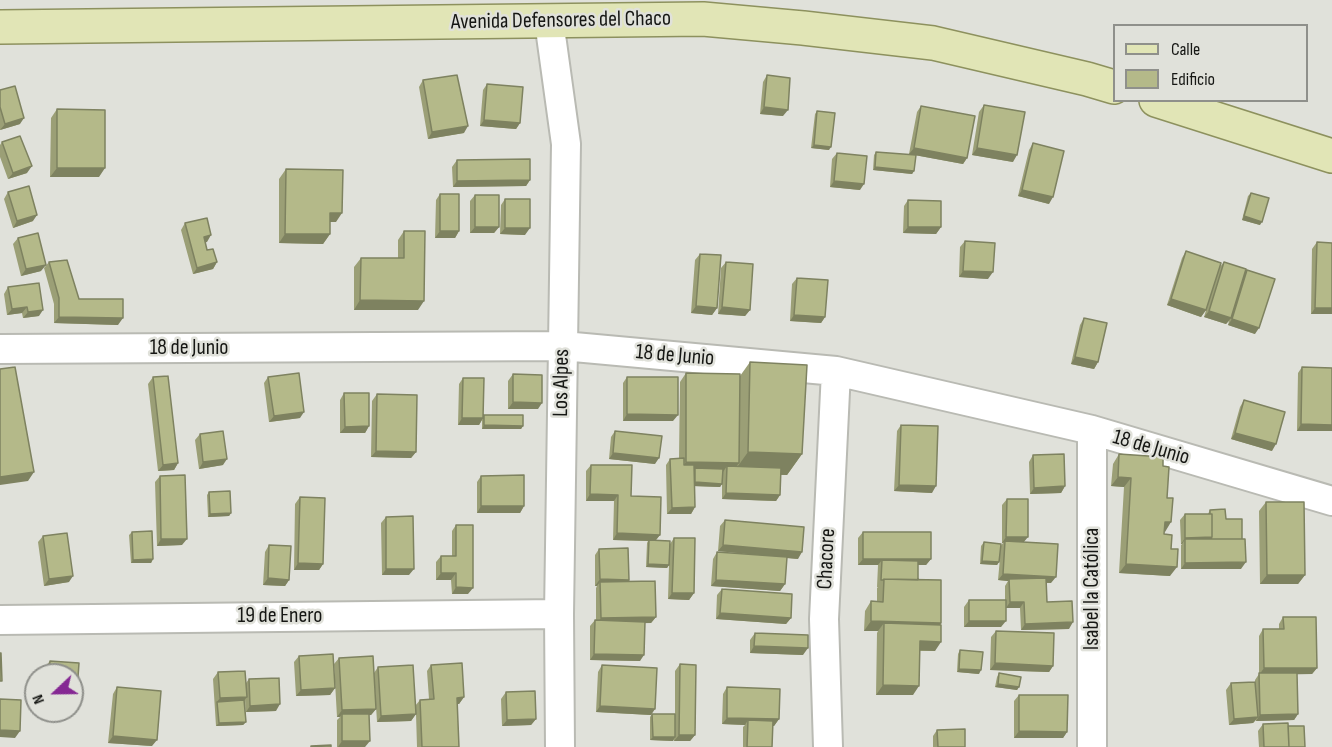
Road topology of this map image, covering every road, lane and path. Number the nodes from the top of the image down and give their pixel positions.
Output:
1 (704, 10) edge
2 (549, 21) junction
3 (0, 27) edge
4 (1113, 87) edge
5 (1162, 102) edge
6 (1332, 156) edge
7 (563, 346) junction
8 (0, 349) edge
9 (836, 371) junction
10 (1092, 430) junction
11 (1332, 501) edge
12 (559, 614) junction
13 (0, 620) edge
14 (560, 747) edge
15 (828, 747) edge
16 (1092, 747) edge

1 - 2 main road, Avenida Defensores del Chaco
1 - 4 main road, Avenida Defensores del Chaco
2 - 3 main road, Avenida Defensores del Chaco
2 - 7 street, Los Alpes
5 - 6 main road
7 - 8 street, 18 de Junio
7 - 9 street, 18 de Junio
7 - 12 street, Los Alpes
9 - 10 street, 18 de Junio
9 - 15 street, Chacore
10 - 11 street, 18 de Junio
10 - 16 street, Isabel la Católica
12 - 13 street, 19 de Enero
12 - 14 street, Los Alpes

